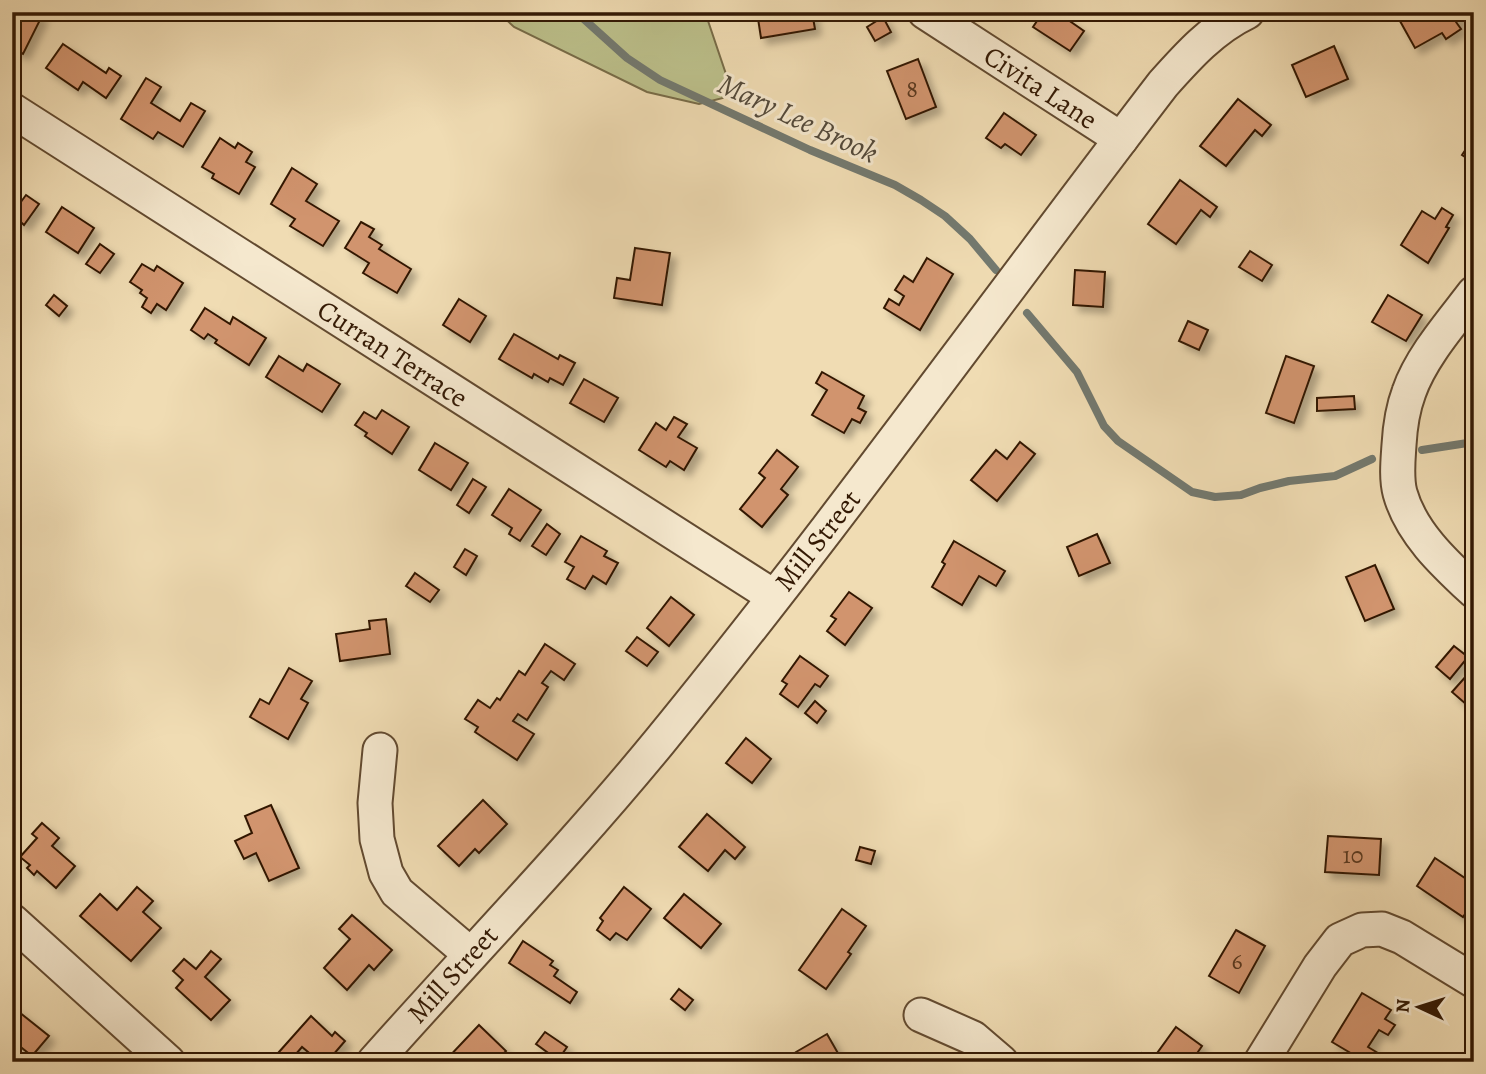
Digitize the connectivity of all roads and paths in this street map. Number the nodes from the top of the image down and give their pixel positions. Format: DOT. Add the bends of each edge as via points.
graph roads {
  1 [pos="925,12"];
  2 [pos="1247,12"];
  3 [pos="12,110"];
  4 [pos="1121,139"];
  5 [pos="1474,293"];
  6 [pos="1474,591"];
  7 [pos="773,596"];
  8 [pos="380,750"];
  9 [pos="12,921"];
  10 [pos="470,954"];
  11 [pos="1474,981"];
  12 [pos="921,1014"];
  13 [pos="167,1062"];
  14 [pos="374,1062"];
  15 [pos="1001,1062"];
  16 [pos="1261,1062"];
  1 -- 4 [label="street, Civita Lane"];
  2 -- 4 [label="street, Mill Street" via="1189,55"];
  3 -- 7 [label="street, Curran Terrace"];
  4 -- 7 [label="street, Mill Street"];
  5 -- 6 [label="street" via="1430,352 1409,391 1397,465 1400,493 1414,523 1440,559"];
  7 -- 10 [label="street, Mill Street" via="658,743"];
  8 -- 10 [label="street" via="375,803 377,839 386,873 397,892"];
  9 -- 13 [label="street"];
  10 -- 14 [label="street, Mill Street"];
  11 -- 16 [label="street" via="1402,936 1382,929 1362,930 1340,940"];
  12 -- 15 [label="street" via="973,1038"];
}
